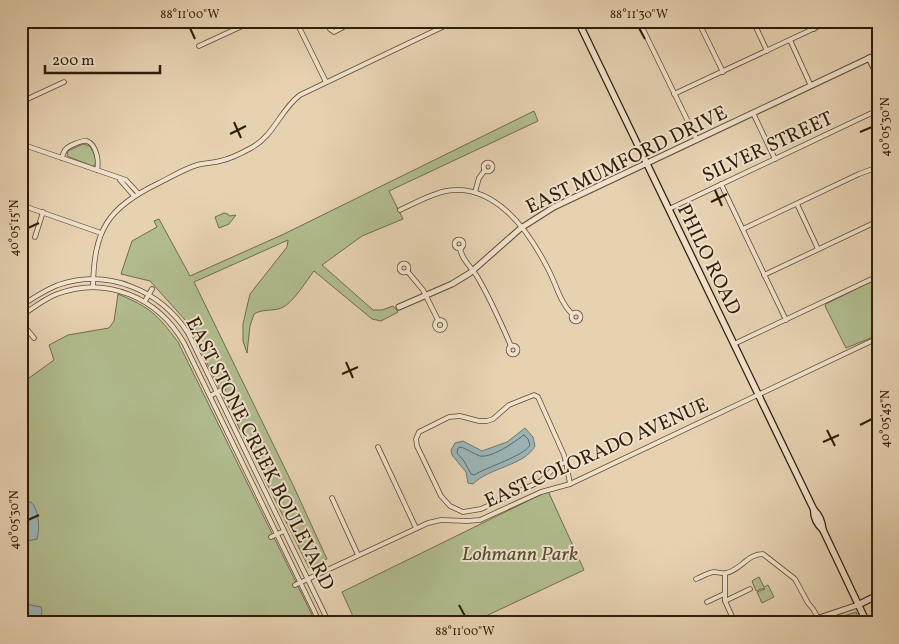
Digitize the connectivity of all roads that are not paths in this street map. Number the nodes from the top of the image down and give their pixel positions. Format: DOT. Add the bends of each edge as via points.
graph roads {
  1 [pos="252,21"];
  2 [pos="296,21"];
  3 [pos="347,21"];
  4 [pos="455,21"];
  5 [pos="578,21"];
  6 [pos="639,21"];
  7 [pos="698,21"];
  8 [pos="753,21"];
  9 [pos="810,21"];
  10 [pos="830,21"];
  11 [pos="328,22"];
  12 [pos="814,29"];
  13 [pos="790,40"];
  14 [pos="199,46"];
  15 [pos="767,51"];
  16 [pos="878,54"];
  17 [pos="870,58"];
  18 [pos="723,72"];
  19 [pos="878,76"];
  20 [pos="64,82"];
  21 [pos="326,82"];
  22 [pos="811,86"];
  23 [pos="674,94"];
  24 [pos="21,102"];
  25 [pos="878,110"];
  26 [pos="753,113"];
  27 [pos="697,140"];
  28 [pos="21,144"];
  29 [pos="62,158"];
  30 [pos="775,159"];
  31 [pos="646,164"];
  32 [pos="878,167"];
  33 [pos="97,170"];
  34 [pos="485,170"];
  35 [pos="721,184"];
  36 [pos="475,192"];
  37 [pos="136,194"];
  38 [pos="797,204"];
  39 [pos="21,205"];
  40 [pos="669,209"];
  41 [pos="400,210"];
  42 [pos="43,212"];
  43 [pos="878,221"];
  44 [pos="521,228"];
  45 [pos="743,230"];
  46 [pos="101,233"];
  47 [pos="35,237"];
  48 [pos="460,248"];
  49 [pos="818,249"];
  50 [pos="474,270"];
  51 [pos="408,272"];
  52 [pos="764,275"];
  53 [pos="878,276"];
  54 [pos="93,279"];
  55 [pos="93,287"];
  56 [pos="152,289"];
  57 [pos="149,294"];
  58 [pos="426,295"];
  59 [pos="145,301"];
  60 [pos="21,306"];
  61 [pos="399,307"];
  62 [pos="572,314"];
  63 [pos="21,316"];
  64 [pos="438,320"];
  65 [pos="786,320"];
  66 [pos="21,322"];
  67 [pos="34,338"];
  68 [pos="878,338"];
  69 [pos="734,344"];
  70 [pos="511,346"];
  71 [pos="223,389"];
  72 [pos="217,392"];
  73 [pos="758,395"];
  74 [pos="210,396"];
  75 [pos="378,446"];
  76 [pos="566,462"];
  77 [pos="570,484"];
  78 [pos="332,498"];
  79 [pos="416,528"];
  80 [pos="284,531"];
  81 [pos="277,534"];
  82 [pos="271,537"];
  83 [pos="358,555"];
  84 [pos="725,574"];
  85 [pos="308,579"];
  86 [pos="696,580"];
  87 [pos="300,582"];
  88 [pos="295,585"];
  89 [pos="750,589"];
  90 [pos="724,594"];
  91 [pos="878,595"];
  92 [pos="725,600"];
  93 [pos="707,602"];
  94 [pos="858,605"];
  95 [pos="818,618"];
  96 [pos="320,623"];
  97 [pos="329,623"];
  98 [pos="735,623"];
  99 [pos="804,623"];
  100 [pos="867,623"];
  1 -- 14 [label="street"];
  2 -- 21 [label="street"];
  3 -- 11 [label="street" via="346,26 334,32"];
  4 -- 21 [label="street"];
  5 -- 31 [label="main road, PHILO ROAD"];
  6 -- 23 [label="street"];
  7 -- 18 [label="street"];
  8 -- 15 [label="street"];
  9 -- 12 [label="street"];
  10 -- 12 [label="street"];
  12 -- 13 [label="street"];
  13 -- 15 [label="street"];
  13 -- 22 [label="street"];
  15 -- 18 [label="street"];
  16 -- 17 [label="street, EAST MUMFORD DRIVE"];
  17 -- 19 [label="street"];
  17 -- 22 [label="street, EAST MUMFORD DRIVE"];
  18 -- 23 [label="street"];
  20 -- 24 [label="street"];
  21 -- 37 [label="street" via="293,100 271,131 252,148 227,159 193,167"];
  22 -- 26 [label="street, EAST MUMFORD DRIVE"];
  23 -- 27 [label="street"];
  25 -- 30 [label="street, SILVER STREET"];
  26 -- 27 [label="street, EAST MUMFORD DRIVE"];
  26 -- 30 [label="street"];
  27 -- 31 [label="street, EAST MUMFORD DRIVE"];
  28 -- 29 [label="street"];
  29 -- 33 [label="street"];
  29 -- 33 [label="street" via="67,148 88,142 98,157"];
  30 -- 35 [label="street, SILVER STREET"];
  31 -- 40 [label="main road, PHILO ROAD"];
  31 -- 44 [label="street, EAST MUMFORD DRIVE" via="554,207"];
  32 -- 38 [label="street"];
  33 -- 37 [label="street" via="126,180"];
  34 -- 36 [label="street"];
  35 -- 40 [label="street, SILVER STREET"];
  35 -- 45 [label="street"];
  36 -- 41 [label="street" via="446,191"];
  36 -- 44 [label="street" via="495,201"];
  37 -- 46 [label="street" via="115,211"];
  38 -- 45 [label="street"];
  38 -- 49 [label="street"];
  39 -- 42 [label="street"];
  40 -- 69 [label="main road, PHILO ROAD"];
  42 -- 46 [label="street"];
  42 -- 47 [label="street"];
  43 -- 49 [label="street"];
  44 -- 50 [label="street, EAST MUMFORD DRIVE"];
  44 -- 62 [label="street" via="544,261 562,302"];
  45 -- 52 [label="street"];
  46 -- 54 [label="street" via="94,258"];
  48 -- 50 [label="street"];
  49 -- 52 [label="street"];
  50 -- 58 [label="street, EAST MUMFORD DRIVE"];
  50 -- 70 [label="street"];
  51 -- 58 [label="street"];
  52 -- 65 [label="street"];
  53 -- 65 [label="street"];
  54 -- 55 [label="street"];
  54 -- 57 [label="street, EAST STONE CREEK BOULEVARD" via="119,282"];
  54 -- 60 [label="street, EAST STONE CREEK BOULEVARD" via="59,285"];
  55 -- 59 [label="street, EAST STONE CREEK BOULEVARD" via="119,291"];
  55 -- 63 [label="street, EAST STONE CREEK BOULEVARD" via="56,295"];
  56 -- 57 [label="street"];
  57 -- 59 [label="street"];
  57 -- 72 [label="street, EAST STONE CREEK BOULEVARD" via="184,326"];
  58 -- 61 [label="street, EAST MUMFORD DRIVE"];
  58 -- 64 [label="street"];
  59 -- 74 [label="street, EAST STONE CREEK BOULEVARD" via="175,328"];
  65 -- 69 [label="street"];
  66 -- 67 [label="street"];
  68 -- 73 [label="street, EAST COLORADO AVENUE"];
  69 -- 73 [label="main road, PHILO ROAD"];
  71 -- 72 [label="street"];
  72 -- 74 [label="street"];
  72 -- 80 [label="street, EAST STONE CREEK BOULEVARD"];
  73 -- 77 [label="street, EAST COLORADO AVENUE"];
  73 -- 94 [label="main road, PHILO ROAD" via="818,513"];
  74 -- 81 [label="street, EAST STONE CREEK BOULEVARD"];
  75 -- 79 [label="street"];
  76 -- 76 [label="street" via="538,397 534,395 509,406 489,420 449,417 422,430 417,437 417,446 441,496 450,506 463,512 481,509 540,481 556,466"];
  76 -- 77 [label="street"];
  77 -- 79 [label="street, EAST COLORADO AVENUE" via="541,492 480,520 435,520"];
  78 -- 83 [label="street"];
  79 -- 83 [label="street, EAST COLORADO AVENUE"];
  80 -- 81 [label="street"];
  80 -- 85 [label="street, EAST STONE CREEK BOULEVARD"];
  81 -- 82 [label="street"];
  81 -- 87 [label="street, EAST STONE CREEK BOULEVARD"];
  83 -- 85 [label="street, EAST COLORADO AVENUE"];
  84 -- 86 [label="street" via="713,572"];
  84 -- 90 [label="street"];
  84 -- 95 [label="street" via="742,566 747,559 764,554 796,578"];
  85 -- 87 [label="street, EAST COLORADO AVENUE"];
  85 -- 97 [label="street, EAST STONE CREEK BOULEVARD"];
  87 -- 88 [label="street, EAST COLORADO AVENUE"];
  87 -- 96 [label="street, EAST STONE CREEK BOULEVARD"];
  89 -- 92 [label="street"];
  90 -- 92 [label="street"];
  90 -- 93 [label="street"];
  91 -- 94 [label="main road"];
  92 -- 98 [label="street"];
  94 -- 95 [label="street"];
  94 -- 100 [label="main road, PHILO ROAD"];
  95 -- 99 [label="street"];
}
